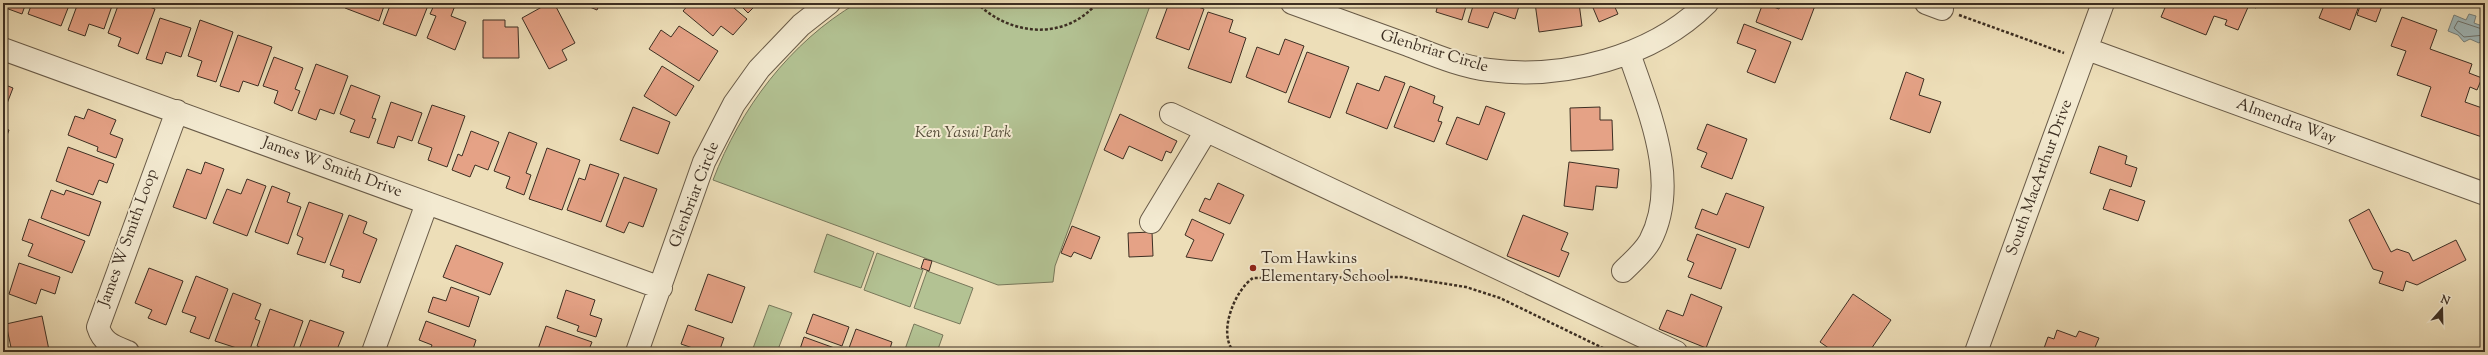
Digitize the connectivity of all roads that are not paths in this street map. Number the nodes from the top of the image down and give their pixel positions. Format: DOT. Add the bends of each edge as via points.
graph roads {
  1 [pos="829,3"];
  2 [pos="1292,3"];
  3 [pos="1707,3"];
  4 [pos="2103,3"];
  5 [pos="3,49"];
  6 [pos="1629,53"];
  7 [pos="2085,55"];
  8 [pos="177,111"];
  9 [pos="1171,114"];
  10 [pos="1206,131"];
  11 [pos="2485,194"];
  12 [pos="427,203"];
  13 [pos="1151,222"];
  14 [pos="1623,271"];
  15 [pos="661,288"];
  16 [pos="128,352"];
  17 [pos="373,352"];
  18 [pos="637,352"];
  19 [pos="1676,352"];
  20 [pos="1976,352"];
  1 -- 15 [label="street, Glenbriar Circle" via="801,25 759,69 734,104 704,162"];
  2 -- 6 [label="street, Glenbriar Circle" via="1443,58 1488,70 1533,73 1578,69"];
  3 -- 6 [label="street, Glenbriar Circle" via="1699,12 1657,39"];
  4 -- 7 [label="street, South MacArthur Drive"];
  5 -- 8 [label="street, James W Smith Drive"];
  6 -- 14 [label="street" via="1657,136 1662,183 1661,211 1650,242"];
  7 -- 11 [label="street, Almendra Way"];
  7 -- 20 [label="street, South MacArthur Drive"];
  8 -- 12 [label="street, James W Smith Drive"];
  8 -- 16 [label="street, James W Smith Loop" via="98,327 101,338"];
  9 -- 10 [label="street"];
  10 -- 13 [label="street"];
  10 -- 19 [label="street"];
  12 -- 15 [label="street, James W Smith Drive"];
  12 -- 17 [label="street"];
  15 -- 18 [label="street, Glenbriar Circle"];
}
